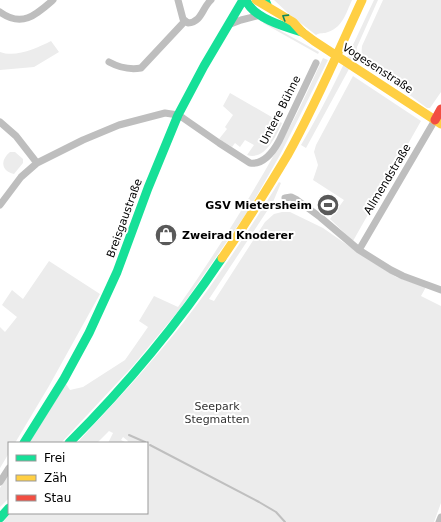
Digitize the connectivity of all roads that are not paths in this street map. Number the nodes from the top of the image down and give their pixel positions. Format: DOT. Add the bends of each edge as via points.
graph roads {
  1 [pos="53,0"];
  2 [pos="178,0"];
  3 [pos="211,0"];
  4 [pos="245,0"];
  5 [pos="256,0"];
  6 [pos="361,0"];
  7 [pos="366,0"];
  8 [pos="266,3"];
  9 [pos="0,12"];
  10 [pos="358,12"];
  11 [pos="261,15"];
  12 [pos="185,21"];
  13 [pos="228,25"];
  14 [pos="302,32"];
  15 [pos="109,62"];
  16 [pos="316,63"];
  17 [pos="441,109"];
  18 [pos="178,115"];
  19 [pos="0,122"];
  20 [pos="438,122"];
  21 [pos="37,163"];
  22 [pos="285,198"];
  23 [pos="0,204"];
  24 [pos="359,250"];
  25 [pos="441,290"];
  26 [pos="25,442"];
  27 [pos="71,442"];
  28 [pos="8,470"];
  29 [pos="0,482"];
  30 [pos="8,509"];
  31 [pos="441,517"];
  32 [pos="0,518"];
  33 [pos="439,522"];
  1 -- 9 [label="street" via="28,19 16,19"];
  2 -- 12 [label="street"];
  3 -- 12 [label="street" via="198,19 188,23"];
  4 -- 11 [label="street, Vogesenstraße" via="250,9"];
  4 -- 13 [label="street, Breisgaustraße"];
  5 -- 8 [label="street, Vogesenstraße"];
  6 -- 10 [label="street"];
  7 -- 10 [label="street"];
  14 -- 8 [label="street, Vogesenstraße, one-way" via="293,22"];
  10 -- 27 [label="street" via="287,155 242,230 158,346"];
  11 -- 13 [label="street"];
  11 -- 14 [label="street, Vogesenstraße" via="289,29"];
  12 -- 15 [label="street" via="141,68 119,68"];
  13 -- 18 [label="street, Breisgaustraße"];
  14 -- 20 [label="street, Vogesenstraße"];
  16 -- 18 [label="street, Untere Bühne" via="274,150 256,164 250,163"];
  17 -- 20 [label="street"];
  18 -- 21 [label="street" via="165,113 119,125"];
  18 -- 26 [label="street, Breisgaustraße" via="117,272 89,333"];
  19 -- 21 [label="street" via="16,136"];
  20 -- 24 [label="street, Allmendstraße"];
  21 -- 23 [label="street" via="21,177"];
  22 -- 24 [label="street" via="297,200"];
  24 -- 25 [label="street" via="403,276"];
  28 -- 29 [label="street"];
  30 -- 32 [label="street"];
  31 -- 33 [label="street"];
}
